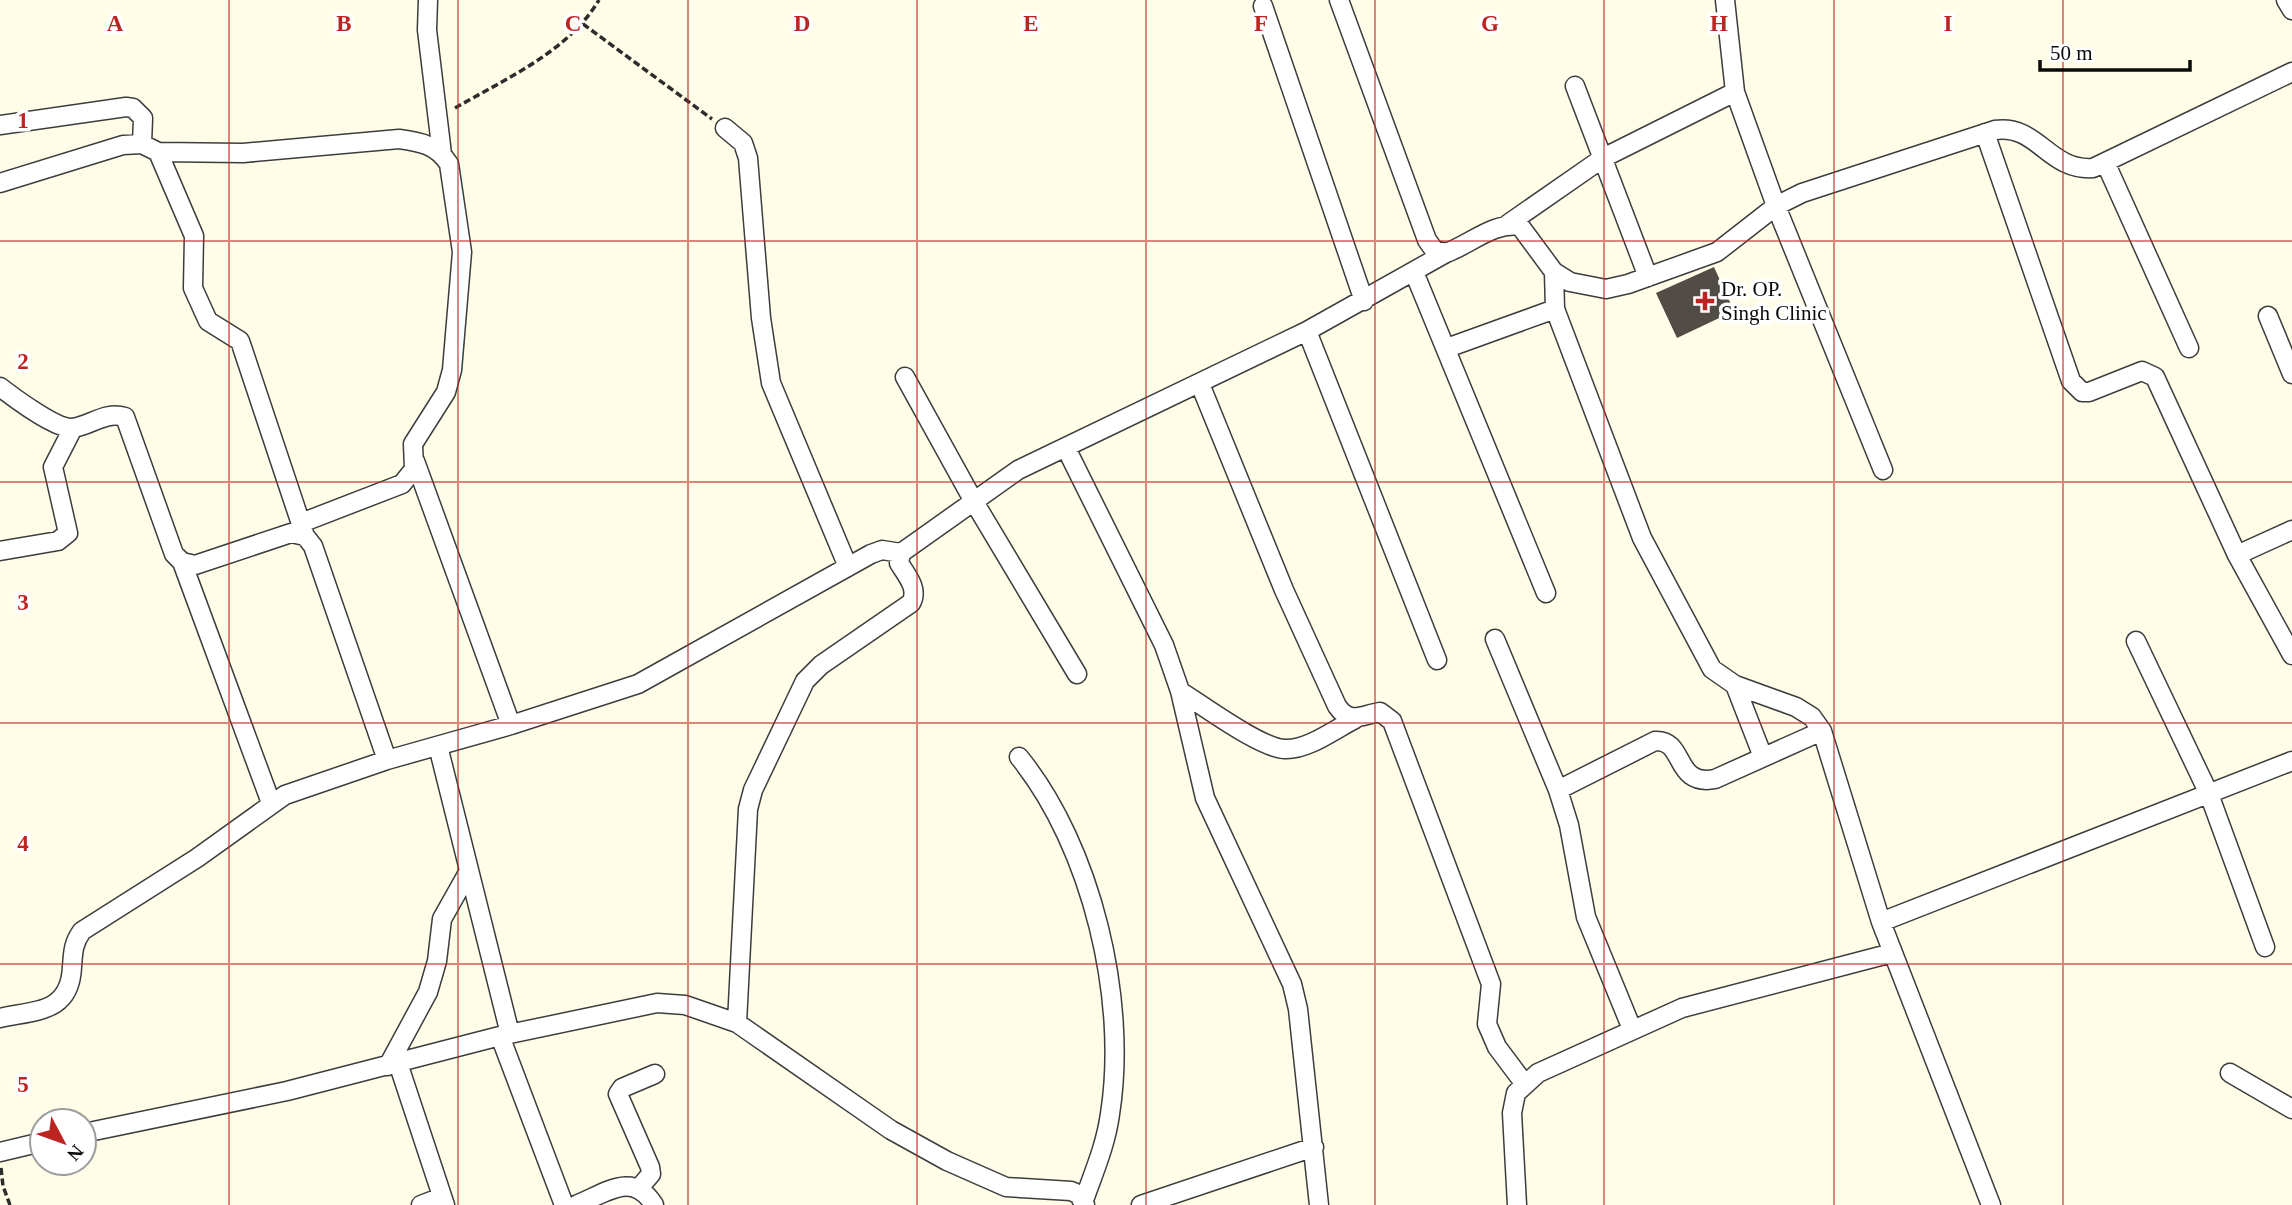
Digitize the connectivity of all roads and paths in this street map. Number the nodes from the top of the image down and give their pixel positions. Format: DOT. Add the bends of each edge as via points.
graph roads {
  1 [pos="428,0"];
  2 [pos="600,0"];
  3 [pos="1339,0"];
  4 [pos="1725,0"];
  5 [pos="2286,0"];
  6 [pos="1263,6"];
  7 [pos="2292,10"];
  8 [pos="583,24"];
  9 [pos="2292,72"];
  10 [pos="1575,86"];
  11 [pos="1735,92"];
  12 [pos="438,118"];
  13 [pos="0,125"];
  14 [pos="724,128"];
  15 [pos="1985,133"];
  16 [pos="150,148"];
  17 [pos="442,154"];
  18 [pos="1603,158"];
  19 [pos="2106,164"];
  20 [pos="0,183"];
  21 [pos="1776,206"];
  22 [pos="1508,224"];
  23 [pos="1446,253"];
  24 [pos="1413,272"];
  25 [pos="1554,272"];
  26 [pos="1648,277"];
  27 [pos="1364,301"];
  28 [pos="1555,309"];
  29 [pos="2268,316"];
  30 [pos="1307,331"];
  31 [pos="1447,348"];
  32 [pos="2189,348"];
  33 [pos="2292,374"];
  34 [pos="905,377"];
  35 [pos="1199,384"];
  36 [pos="0,387"];
  37 [pos="73,428"];
  38 [pos="1066,448"];
  39 [pos="415,461"];
  40 [pos="1883,470"];
  41 [pos="973,500"];
  42 [pos="303,529"];
  43 [pos="2292,530"];
  44 [pos="0,551"];
  45 [pos="901,552"];
  46 [pos="2237,555"];
  47 [pos="182,562"];
  48 [pos="848,567"];
  49 [pos="1546,593"];
  50 [pos="1494,639"];
  51 [pos="2136,641"];
  52 [pos="2292,655"];
  53 [pos="1437,660"];
  54 [pos="1077,674"];
  55 [pos="1735,685"];
  56 [pos="1180,691"];
  57 [pos="1355,719"];
  58 [pos="511,725"];
  59 [pos="1822,731"];
  60 [pos="438,746"];
  61 [pos="1019,757"];
  62 [pos="1763,757"];
  63 [pos="387,760"];
  64 [pos="2292,761"];
  65 [pos="1558,790"];
  66 [pos="2209,794"];
  67 [pos="271,803"];
  68 [pos="469,871"];
  69 [pos="1881,922"];
  70 [pos="2264,947"];
  71 [pos="1892,953"];
  72 [pos="0,1018"];
  73 [pos="737,1023"];
  74 [pos="1632,1029"];
  75 [pos="505,1035"];
  76 [pos="393,1065"];
  77 [pos="655,1073"];
  78 [pos="2231,1073"];
  79 [pos="1524,1083"];
  80 [pos="2292,1109"];
  81 [pos="98,1130"];
  82 [pos="28,1145"];
  83 [pos="1314,1147"];
  84 [pos="0,1152"];
  85 [pos="640,1187"];
  86 [pos="444,1201"];
  87 [pos="1084,1203"];
  88 [pos="10,1205"];
  89 [pos="421,1205"];
  90 [pos="564,1205"];
  91 [pos="576,1205"];
  92 [pos="654,1205"];
  93 [pos="1141,1205"];
  94 [pos="1319,1205"];
  95 [pos="1517,1205"];
  96 [pos="1991,1205"];
  1 -- 12 [label="street" via="426,30"];
  2 -- 8 [label="path"];
  3 -- 23 [label="street" via="1427,240 1434,250"];
  4 -- 11 [label="street"];
  5 -- 7 [label="street"];
  6 -- 27 [label="street"];
  8 -- 12 [label="path" via="540,58"];
  8 -- 14 [label="path"];
  9 -- 19 [label="street"];
  10 -- 18 [label="street"];
  11 -- 18 [label="street"];
  11 -- 21 [label="street"];
  12 -- 17 [label="street"];
  13 -- 16 [label="street" via="133,108 143,118"];
  14 -- 48 [label="street" via="743,143 748,158 771,383"];
  15 -- 19 [label="street" via="2010,128 2023,133 2063,164 2078,169"];
  15 -- 21 [label="street" via="1802,192"];
  15 -- 46 [label="street" via="2071,381 2081,392 2089,392 2142,371 2155,377"];
  16 -- 17 [label="street" via="243,153 400,139 425,144"];
  16 -- 20 [label="street" via="123,145"];
  16 -- 42 [label="street" via="194,236 194,288 208,321 240,341"];
  17 -- 39 [label="street" via="452,175 462,244 457,318 450,383 413,444"];
  18 -- 22 [label="street"];
  18 -- 26 [label="street"];
  19 -- 32 [label="street"];
  21 -- 26 [label="street" via="1717,252"];
  21 -- 40 [label="street"];
  22 -- 23 [label="street"];
  22 -- 25 [label="street" via="1520,226 1529,235"];
  23 -- 24 [label="street"];
  24 -- 27 [label="street"];
  24 -- 31 [label="street"];
  25 -- 26 [label="street" via="1570,282 1606,289"];
  25 -- 28 [label="street"];
  27 -- 30 [label="street"];
  28 -- 31 [label="street"];
  28 -- 55 [label="street" via="1642,538 1712,669"];
  29 -- 33 [label="street"];
  30 -- 35 [label="street"];
  30 -- 53 [label="street"];
  31 -- 49 [label="street"];
  34 -- 41 [label="street"];
  35 -- 38 [label="street"];
  35 -- 57 [label="street" via="1332,694 1342,712"];
  36 -- 37 [label="street" via="54,423"];
  37 -- 44 [label="street" via="53,467 68,533 58,541"];
  37 -- 47 [label="street" via="110,414 125,416 174,554"];
  38 -- 41 [label="street" via="1018,470"];
  38 -- 56 [label="street" via="1164,645"];
  39 -- 42 [label="street" via="409,477 395,489"];
  39 -- 58 [label="street"];
  41 -- 45 [label="street"];
  41 -- 54 [label="street"];
  42 -- 47 [label="street" via="195,565"];
  42 -- 63 [label="street" via="313,546"];
  43 -- 46 [label="street"];
  45 -- 48 [label="street" via="882,550"];
  45 -- 73 [label="street" via="900,563 914,587 911,603 805,681 753,790 748,809"];
  46 -- 52 [label="street"];
  47 -- 67 [label="street"];
  48 -- 58 [label="street" via="657,675"];
  50 -- 65 [label="street"];
  51 -- 66 [label="street"];
  55 -- 59 [label="street" via="1796,707 1812,717"];
  55 -- 62 [label="street"];
  56 -- 57 [label="street" via="1262,742 1284,750 1300,747"];
  56 -- 83 [label="street" via="1205,798 1292,984"];
  57 -- 79 [label="street" via="1380,712 1392,721 1491,984 1487,1024"];
  58 -- 60 [label="street"];
  59 -- 62 [label="street"];
  59 -- 69 [label="street"];
  60 -- 63 [label="street"];
  60 -- 68 [label="street"];
  61 -- 87 [label="street" via="1058,814 1108,955 1112,1094 1104,1142"];
  62 -- 65 [label="street" via="1704,781 1686,772 1671,745 1655,741"];
  63 -- 67 [label="street"];
  64 -- 66 [label="street"];
  65 -- 74 [label="street" via="1586,917"];
  66 -- 69 [label="street"];
  66 -- 70 [label="street"];
  67 -- 72 [label="street" via="197,859 82,931 73,948 67,995 60,1002"];
  68 -- 75 [label="street"];
  68 -- 76 [label="street" via="444,912 428,992"];
  69 -- 71 [label="street"];
  71 -- 74 [label="street" via="1704,1001"];
  71 -- 96 [label="street"];
  73 -- 75 [label="street" via="685,1005 657,1003"];
  73 -- 87 [label="street" via="935,1156 1006,1187 1071,1191"];
  74 -- 79 [label="street"];
  75 -- 76 [label="street"];
  75 -- 90 [label="street"];
  76 -- 81 [label="street"];
  76 -- 86 [label="street"];
  77 -- 85 [label="street" via="618,1094 650,1167 651,1174"];
  78 -- 80 [label="street"];
  79 -- 95 [label="street" via="1516,1093 1512,1113"];
  82 -- 84 [label="street"];
  83 -- 93 [label="street"];
  83 -- 94 [label="street"];
  84 -- 88 [label="path"];
  85 -- 91 [label="street" via="618,1188"];
  85 -- 92 [label="street"];
  86 -- 89 [label="street"];
}
